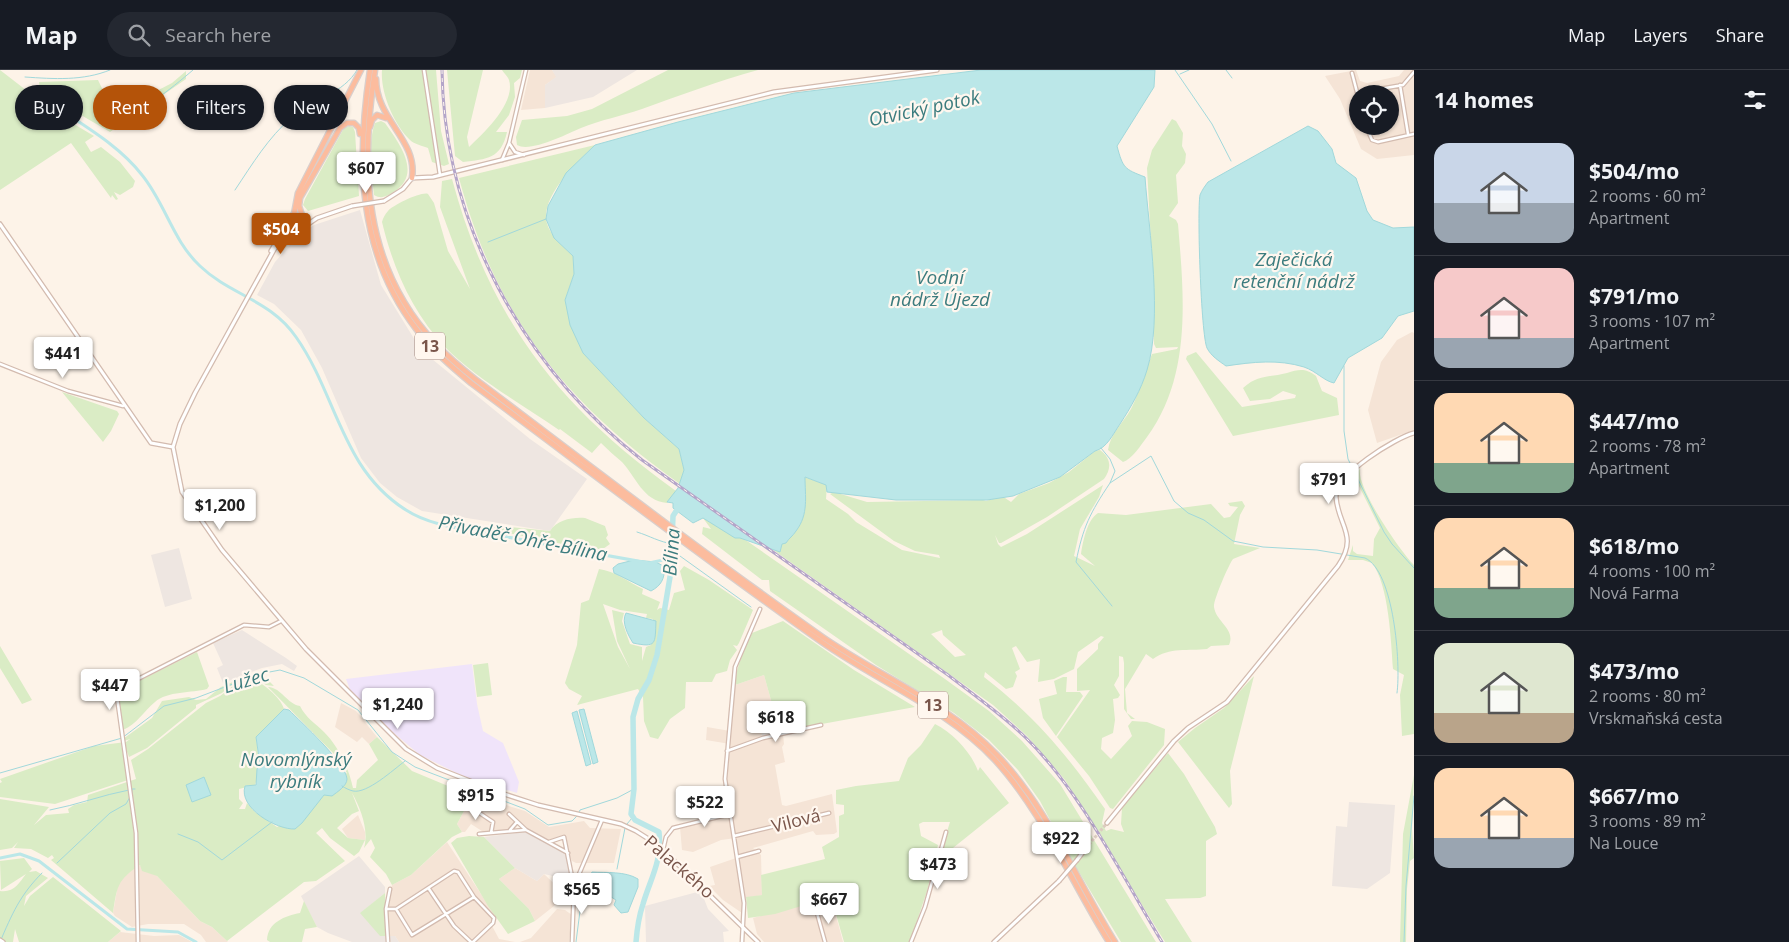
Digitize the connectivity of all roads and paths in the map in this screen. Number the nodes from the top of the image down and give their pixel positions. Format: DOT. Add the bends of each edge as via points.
graph roads {
  1 [pos="360,70"];
  2 [pos="370,70"];
  3 [pos="375,70"];
  4 [pos="424,70"];
  5 [pos="526,70"];
  6 [pos="937,70"];
  7 [pos="1414,72"];
  8 [pos="1352,73"];
  9 [pos="1355,85"];
  10 [pos="1400,85"];
  11 [pos="388,119"];
  12 [pos="1408,134"];
  13 [pos="1414,134"];
  14 [pos="1369,135"];
  15 [pos="509,143"];
  16 [pos="364,151"];
  17 [pos="525,155"];
  18 [pos="501,160"];
  19 [pos="440,175"];
  20 [pos="412,178"];
  21 [pos="294,214"];
  22 [pos="303,216"];
  23 [pos="317,218"];
  24 [pos="289,220"];
  25 [pos="0,224"];
  26 [pos="305,225"];
  27 [pos="292,228"];
  28 [pos="262,272"];
  29 [pos="0,364"];
  30 [pos="123,406"];
  31 [pos="1414,433"];
  32 [pos="173,447"];
  33 [pos="760,609"];
  34 [pos="281,621"];
  35 [pos="821,725"];
  36 [pos="727,750"];
  37 [pos="469,806"];
  38 [pos="829,813"];
  39 [pos="509,814"];
  40 [pos="730,814"];
  41 [pos="602,820"];
  42 [pos="517,822"];
  43 [pos="1107,823"];
  44 [pos="526,830"];
  45 [pos="509,831"];
  46 [pos="946,832"];
  47 [pos="479,834"];
  48 [pos="491,834"];
  49 [pos="734,836"];
  50 [pos="549,842"];
  51 [pos="1086,848"];
  52 [pos="663,850"];
  53 [pos="759,851"];
  54 [pos="568,853"];
  55 [pos="737,857"];
  56 [pos="574,887"];
  57 [pos="390,889"];
  58 [pos="429,889"];
  59 [pos="474,897"];
  60 [pos="386,909"];
  61 [pos="396,910"];
  62 [pos="816,913"];
  63 [pos="446,914"];
  64 [pos="745,927"];
  65 [pos="388,941"];
  66 [pos="138,942"];
  67 [pos="472,942"];
  68 [pos="572,942"];
  69 [pos="742,942"];
  70 [pos="758,942"];
  71 [pos="825,942"];
  72 [pos="911,942"];
  73 [pos="994,942"];
  74 [pos="1109,942"];
  75 [pos="1115,942"];
  1 -- 21 [label="highway" via="298,193"];
  2 -- 16 [label="highway, 13"];
  3 -- 11 [label="highway" via="377,94"];
  3 -- 16 [label="highway, 13"];
  4 -- 19 [label="street"];
  5 -- 15 [label="street"];
  6 -- 17 [label="street" via="774,92"];
  7 -- 10 [label="street"];
  8 -- 9 [label="street"];
  10 -- 12 [label="street"];
  11 -- 16 [label="highway" via="377,115 372,120"];
  11 -- 20 [label="highway" via="411,156"];
  12 -- 13 [label="street"];
  12 -- 14 [label="street" via="1374,141"];
  15 -- 17 [label="street" via="514,152"];
  15 -- 18 [label="street"];
  16 -- 22 [label="highway" via="359,128 354,123 343,125 300,198"];
  16 -- 74 [label="highway, 13" via="365,209 375,250 390,289 418,331 443,358 471,383 841,656 945,719 993,758 1037,816"];
  16 -- 75 [label="highway, 13" via="370,210 380,249 395,287 422,328 446,354 474,379 825,638 948,714 985,743 1007,766 1041,813"];
  17 -- 18 [label="street"];
  18 -- 19 [label="street"];
  19 -- 20 [label="street"];
  20 -- 23 [label="street, bridge" via="403,189 384,200 352,206"];
  21 -- 22 [label="street"];
  21 -- 24 [label="street"];
  22 -- 23 [label="street"];
  22 -- 26 [label="street"];
  23 -- 26 [label="street"];
  24 -- 27 [label="street"];
  24 -- 28 [label="street"];
  25 -- 30 [label="street"];
  26 -- 27 [label="street" via="299,230"];
  27 -- 28 [label="street" via="282,238"];
  28 -- 32 [label="street" via="185,412"];
  29 -- 30 [label="street" via="61,388"];
  30 -- 32 [label="street" via="151,443"];
  31 -- 43 [label="street" via="1388,443 1338,487 1336,496 1347,533 1345,554 1227,702 1174,741"];
  32 -- 34 [label="street, Palackého" via="182,492 222,550"];
  33 -- 36 [label="street" via="734,667"];
  34 -- 41 [label="street, Palackého" via="406,749 437,768 498,792"];
  34 -- 66 [label="street" via="269,626 244,625 140,678 115,683 136,833"];
  35 -- 36 [label="street"];
  36 -- 40 [label="street" via="725,780"];
  37 -- 48 [label="street" via="494,822"];
  38 -- 49 [label="street, Vilová"];
  39 -- 42 [label="street"];
  40 -- 49 [label="street"];
  40 -- 52 [label="street" via="673,828 666,837"];
  41 -- 52 [label="street, Palackého" via="626,827"];
  41 -- 56 [label="street"];
  42 -- 44 [label="street"];
  42 -- 45 [label="street"];
  44 -- 45 [label="street"];
  44 -- 50 [label="street"];
  45 -- 48 [label="street"];
  46 -- 72 [label="street"];
  47 -- 48 [label="street"];
  49 -- 55 [label="street"];
  50 -- 54 [label="street"];
  50 -- 54 [label="street" via="564,837"];
  51 -- 73 [label="street, bridge" via="1059,881"];
  52 -- 64 [label="street, Palackého"];
  53 -- 55 [label="street"];
  54 -- 56 [label="street"];
  55 -- 64 [label="street"];
  56 -- 68 [label="street"];
  57 -- 60 [label="street"];
  58 -- 59 [label="street" via="456,871"];
  58 -- 61 [label="street"];
  58 -- 63 [label="street"];
  59 -- 63 [label="street"];
  59 -- 67 [label="street" via="494,918 493,923"];
  60 -- 61 [label="street"];
  60 -- 65 [label="street"];
  61 -- 63 [label="street" via="412,935"];
  62 -- 71 [label="street"];
  63 -- 67 [label="street"];
  64 -- 69 [label="street"];
  64 -- 70 [label="street, Palackého"];
}
